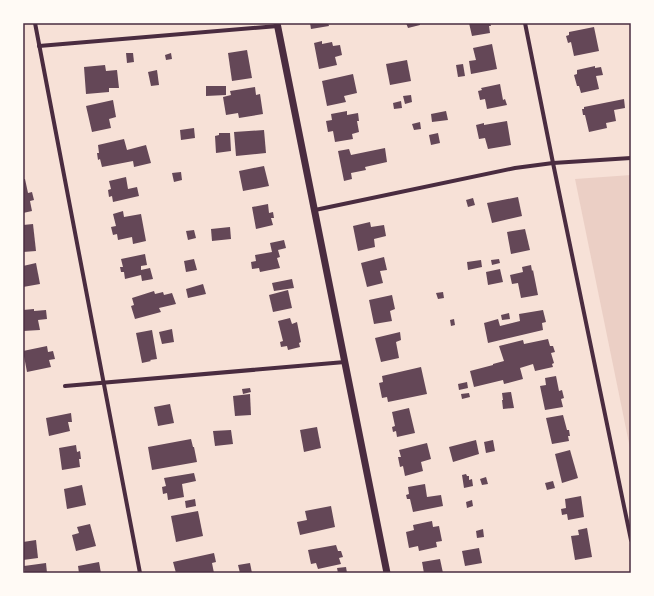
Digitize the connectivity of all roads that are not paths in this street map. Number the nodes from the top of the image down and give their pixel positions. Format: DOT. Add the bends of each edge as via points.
graph roads {
  1 [pos="34,23"];
  2 [pos="525,23"];
  3 [pos="278,25"];
  4 [pos="39,46"];
  5 [pos="631,158"];
  6 [pos="553,163"];
  7 [pos="315,210"];
  8 [pos="345,362"];
  9 [pos="103,383"];
  10 [pos="65,386"];
  11 [pos="631,540"];
  12 [pos="140,573"];
  13 [pos="387,573"];
  1 -- 4 [label="street"];
  2 -- 6 [label="street"];
  3 -- 4 [label="street"];
  3 -- 7 [label="street"];
  4 -- 9 [label="street"];
  5 -- 6 [label="street"];
  6 -- 7 [label="street" via="515,168"];
  6 -- 11 [label="street"];
  7 -- 8 [label="street"];
  8 -- 9 [label="street"];
  8 -- 13 [label="street"];
  9 -- 10 [label="street"];
  9 -- 12 [label="street"];
}
